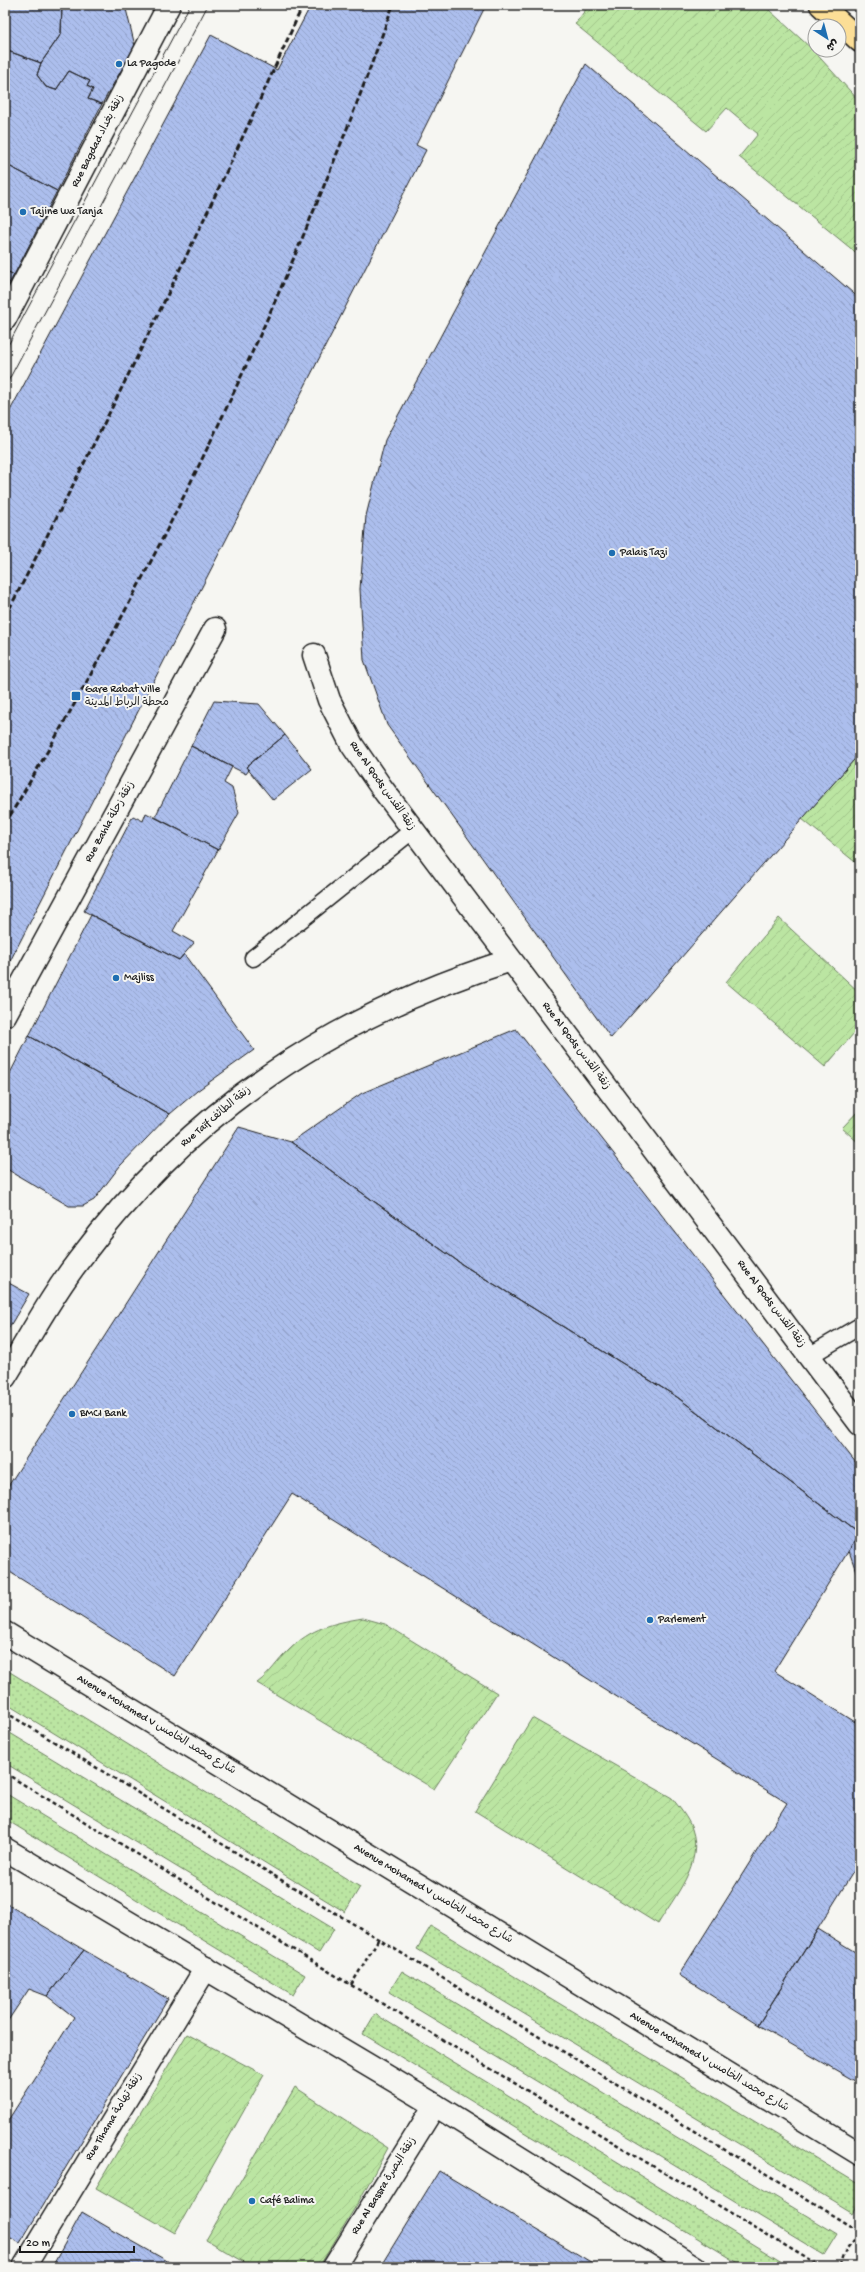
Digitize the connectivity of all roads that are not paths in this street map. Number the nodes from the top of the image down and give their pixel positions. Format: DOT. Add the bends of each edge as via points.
graph roads {
  1 [pos="169,5"];
  2 [pos="822,5"];
  3 [pos="860,41"];
  4 [pos="5,320"];
  5 [pos="215,629"];
  6 [pos="314,655"];
  7 [pos="413,830"];
  8 [pos="253,958"];
  9 [pos="511,960"];
  10 [pos="5,1015"];
  11 [pos="860,1326"];
  12 [pos="810,1356"];
  13 [pos="5,1377"];
  14 [pos="858,1418"];
  15 [pos="5,1633"];
  16 [pos="5,1849"];
  17 [pos="206,1968"];
  18 [pos="435,2105"];
  19 [pos="860,2154"];
  20 [pos="24,2267"];
  21 [pos="334,2267"];
  22 [pos="695,2267"];
  1 -- 4 [label="street, Rue Bagdad زنقة بغداد"];
  2 -- 3 [label="main road"];
  5 -- 10 [label="street, Rue Zahla زنقة زحلة"];
  6 -- 7 [label="street, Rue Al Qods زنقة القدس" via="330,700 352,745"];
  7 -- 8 [label="lane"];
  7 -- 9 [label="street, Rue Al Qods زنقة القدس"];
  9 -- 12 [label="street, Rue Al Qods زنقة القدس"];
  9 -- 13 [label="street, Rue Taïf زنقة الطائف" via="460,976 361,1019 289,1062 226,1106 147,1178 112,1218 48,1305"];
  11 -- 12 [label="lane"];
  12 -- 14 [label="street, Rue Al Qods زنقة القدس"];
  15 -- 19 [label="street, Avenue Mohamed V شارع محمد الخامس"];
  16 -- 17 [label="street"];
  17 -- 18 [label="street"];
  17 -- 20 [label="street, Rue Tihama زنقة تهامة"];
  18 -- 21 [label="street, Rue Al Bassra زنقة البصرة"];
  18 -- 22 [label="street"];
}
